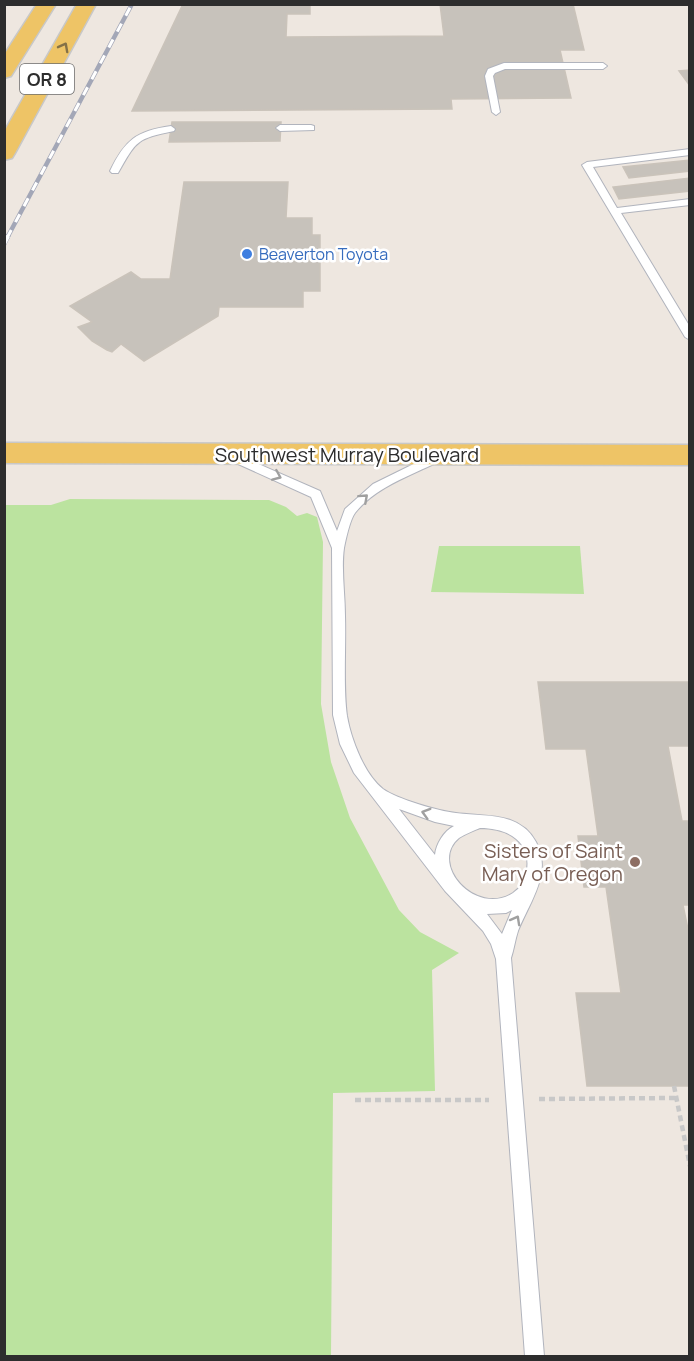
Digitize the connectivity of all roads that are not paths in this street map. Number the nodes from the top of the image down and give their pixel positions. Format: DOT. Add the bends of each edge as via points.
graph roads {
  1 [pos="47,4"];
  2 [pos="87,4"];
  3 [pos="603,66"];
  4 [pos="4,72"];
  5 [pos="496,112"];
  6 [pos="280,128"];
  7 [pos="311,128"];
  8 [pos="171,129"];
  9 [pos="690,152"];
  10 [pos="4,153"];
  11 [pos="115,171"];
  12 [pos="690,202"];
  13 [pos="615,212"];
  14 [pos="684,317"];
  15 [pos="690,337"];
  16 [pos="4,453"];
  17 [pos="223,453"];
  18 [pos="444,454"];
  19 [pos="690,455"];
  20 [pos="338,548"];
  21 [pos="378,793"];
  22 [pos="478,821"];
  23 [pos="533,882"];
  24 [pos="450,886"];
  25 [pos="504,959"];
  26 [pos="535,1356"];
  1 -- 4 [label="main road, OR 8"];
  10 -- 2 [label="main road, OR 8, one-way"];
  3 -- 5 [label="lane" via="495,68 489,76"];
  6 -- 7 [label="lane"];
  8 -- 11 [label="lane" via="149,132 133,140"];
  9 -- 13 [label="lane" via="587,165"];
  12 -- 13 [label="lane"];
  13 -- 14 [label="lane"];
  14 -- 15 [label="lane"];
  16 -- 17 [label="main road, Southwest Murray Boulevard"];
  17 -- 18 [label="main road, Southwest Murray Boulevard"];
  17 -- 20 [label="lane, one-way" via="316,494"];
  18 -- 19 [label="main road, Southwest Murray Boulevard"];
  20 -- 18 [label="lane, one-way" via="349,512 368,494"];
  20 -- 21 [label="lane" via="340,715 347,744 359,769"];
  22 -- 21 [label="lane, one-way" via="453,821 412,809"];
  21 -- 24 [label="lane"];
  22 -- 23 [label="lane" via="511,826 524,837 533,851"];
  22 -- 24 [label="lane" via="463,825 444,845 442,866"];
  23 -- 24 [label="lane" via="522,897 505,905 484,906 465,900"];
  25 -- 23 [label="lane, one-way" via="510,932"];
  24 -- 25 [label="lane" via="488,926"];
  25 -- 26 [label="lane"];
}
